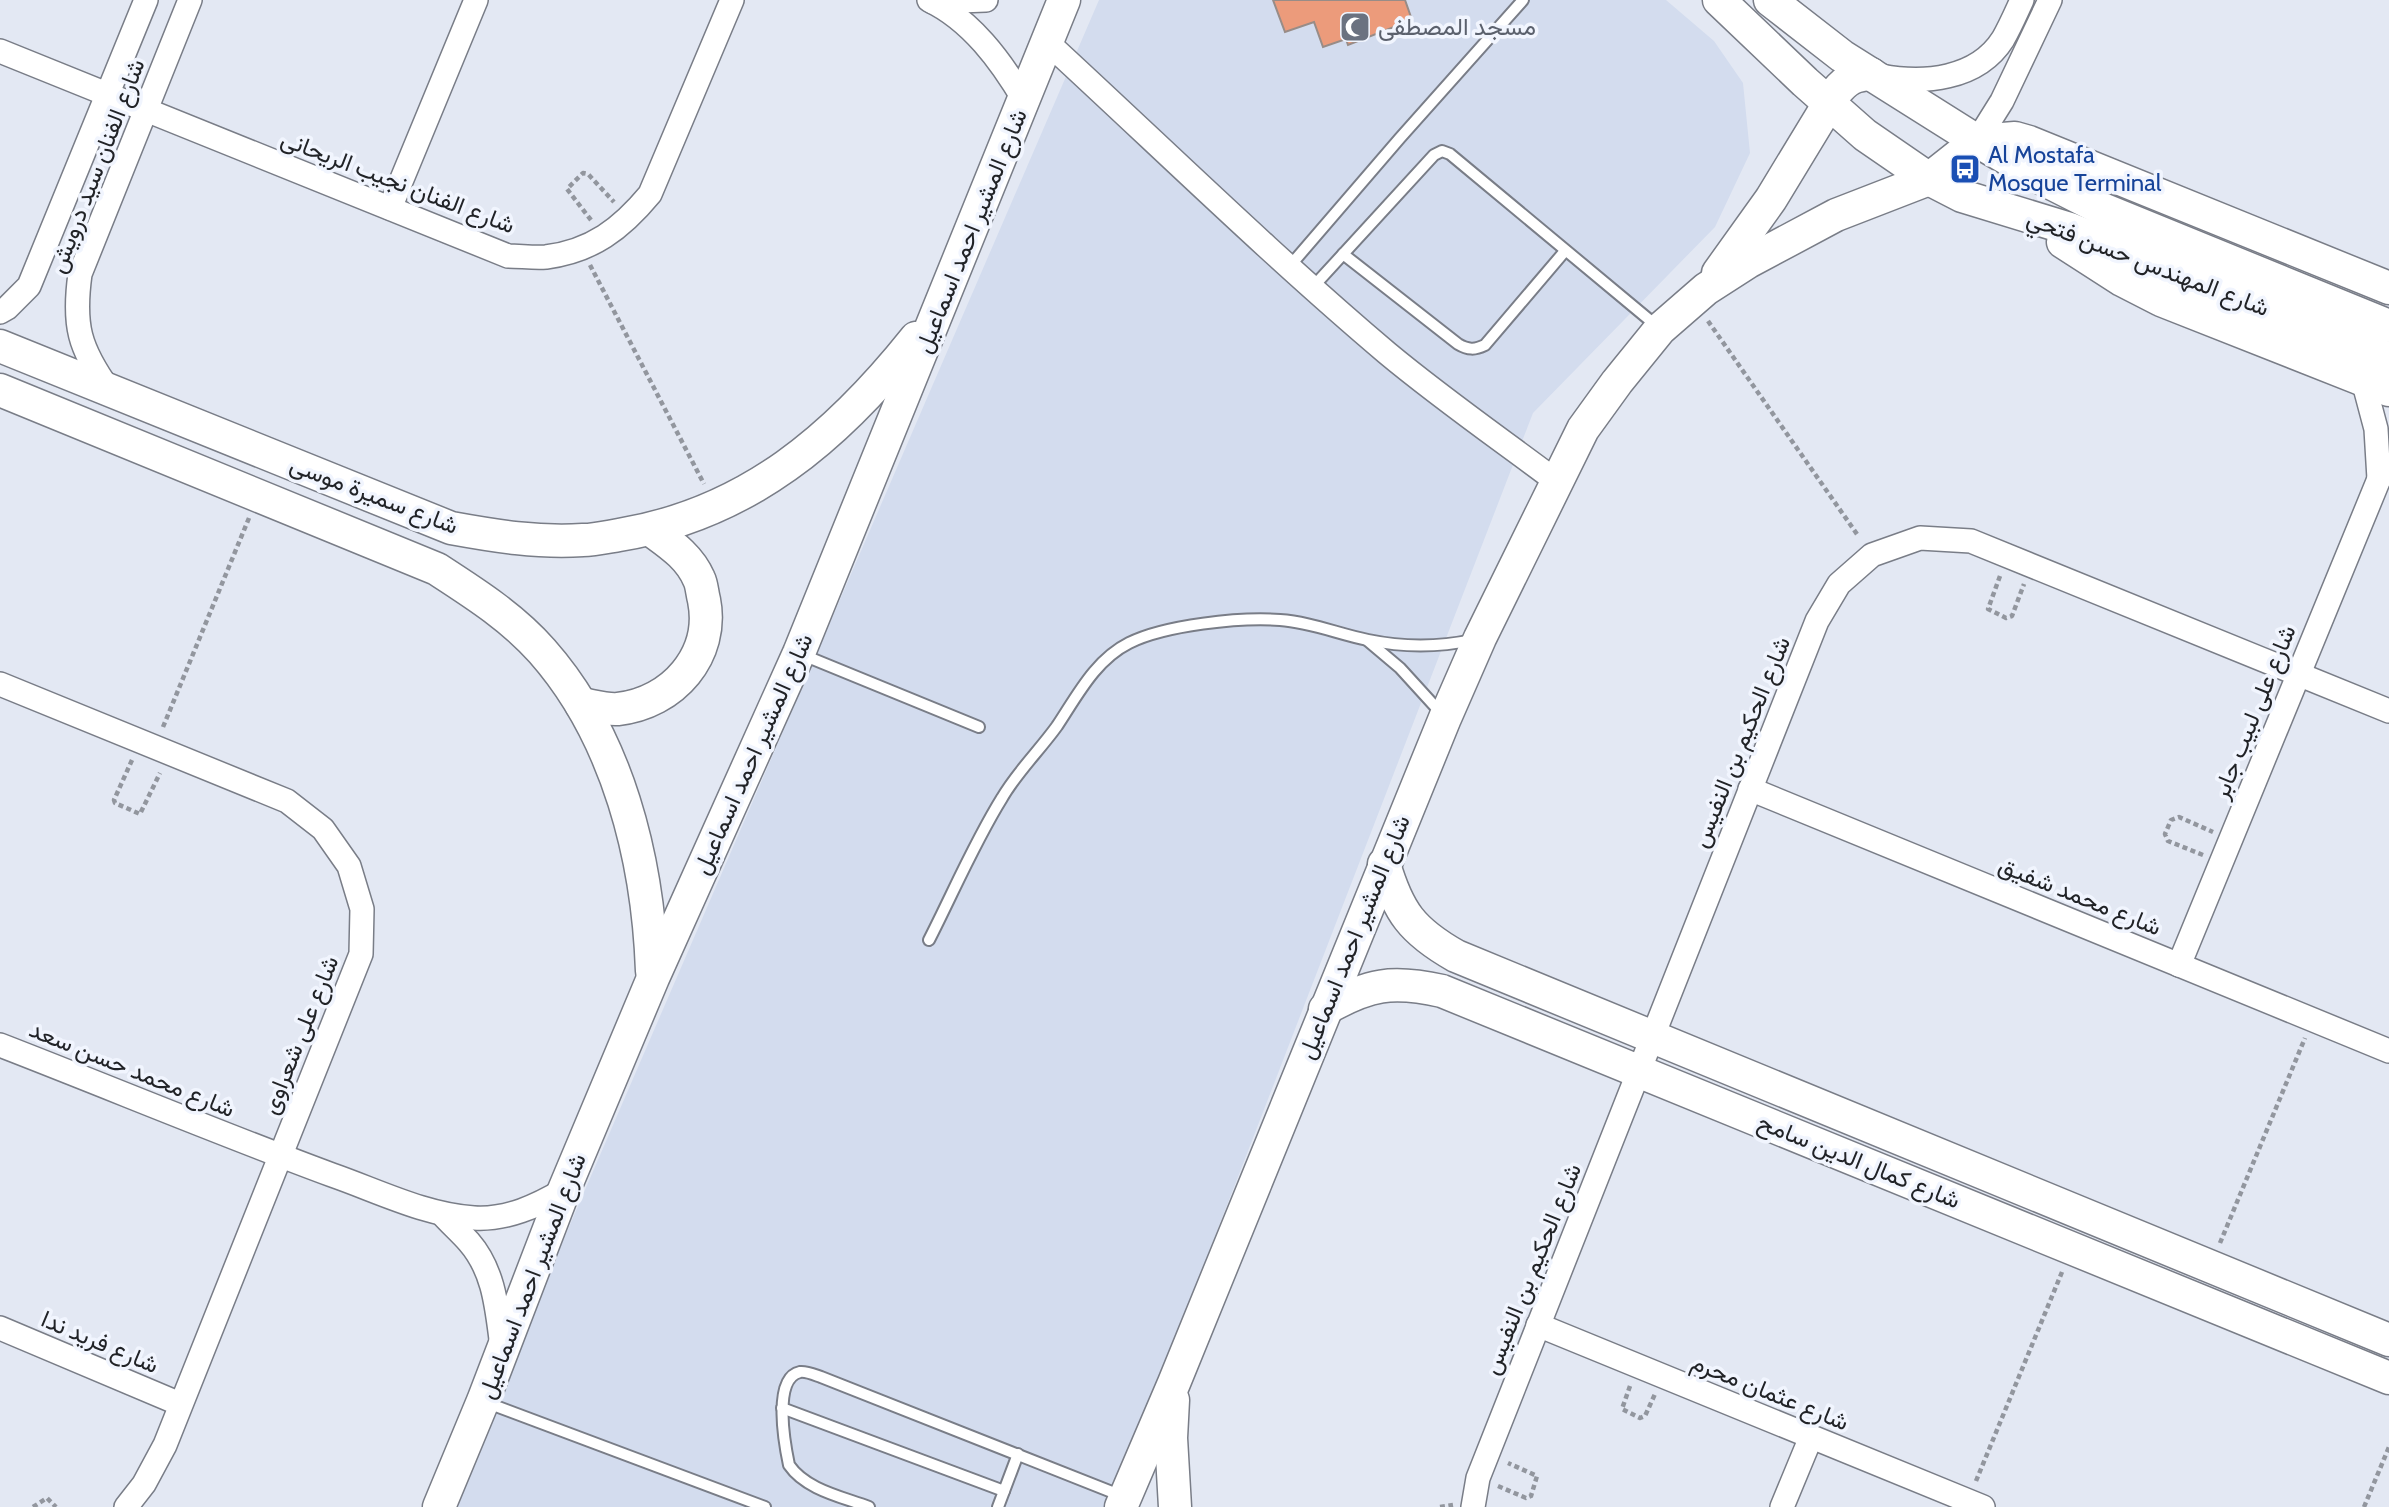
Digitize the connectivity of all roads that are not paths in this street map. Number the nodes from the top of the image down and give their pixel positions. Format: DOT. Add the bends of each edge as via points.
graph roads {
  1 [pos="146,0"];
  2 [pos="190,0"];
  3 [pos="475,0"];
  4 [pos="732,0"];
  5 [pos="986,0"];
  6 [pos="1064,0"];
  7 [pos="1523,0"];
  8 [pos="1719,0"];
  9 [pos="2022,0"];
  10 [pos="2050,0"];
  11 [pos="931,1"];
  12 [pos="1782,9"];
  13 [pos="1764,41"];
  14 [pos="1047,42"];
  15 [pos="0,51"];
  16 [pos="1871,74"];
  17 [pos="108,94"];
  18 [pos="1024,100"];
  19 [pos="1830,104"];
  20 [pos="146,110"];
  21 [pos="1977,141"];
  22 [pos="2039,177"];
  23 [pos="1929,179"];
  24 [pos="390,208"];
  25 [pos="2014,211"];
  26 [pos="1564,251"];
  27 [pos="1343,254"];
  28 [pos="1289,267"];
  29 [pos="1312,288"];
  30 [pos="2389,288"];
  31 [pos="1700,295"];
  32 [pos="939,310"];
  33 [pos="0,312"];
  34 [pos="2389,326"];
  35 [pos="1660,329"];
  36 [pos="0,346"];
  37 [pos="2389,359"];
  38 [pos="2376,385"];
  39 [pos="0,390"];
  40 [pos="109,390"];
  41 [pos="2384,473"];
  42 [pos="1556,481"];
  43 [pos="651,530"];
  44 [pos="1480,638"];
  45 [pos="1365,639"];
  46 [pos="799,653"];
  47 [pos="2298,674"];
  48 [pos="0,684"];
  49 [pos="581,704"];
  50 [pos="2389,711"];
  51 [pos="1445,718"];
  52 [pos="979,727"];
  53 [pos="1750,789"];
  54 [pos="1384,863"];
  55 [pos="929,940"];
  56 [pos="2179,965"];
  57 [pos="653,978"];
  58 [pos="1325,1009"];
  59 [pos="1652,1037"];
  60 [pos="0,1045"];
  61 [pos="2389,1051"];
  62 [pos="1639,1072"];
  63 [pos="280,1155"];
  64 [pos="564,1190"];
  65 [pos="442,1214"];
  66 [pos="1538,1325"];
  67 [pos="0,1328"];
  68 [pos="2389,1340"];
  69 [pos="503,1350"];
  70 [pos="2389,1378"];
  71 [pos="1174,1382"];
  72 [pos="483,1401"];
  73 [pos="180,1404"];
  74 [pos="782,1408"];
  75 [pos="1811,1437"];
  76 [pos="1018,1454"];
  77 [pos="1004,1491"];
  78 [pos="1123,1502"];
  79 [pos="1975,1504"];
  80 [pos="126,1507"];
  81 [pos="439,1507"];
  82 [pos="765,1507"];
  83 [pos="869,1507"];
  84 [pos="998,1507"];
  85 [pos="1175,1507"];
  86 [pos="1473,1507"];
  87 [pos="1782,1507"];
  1 -- 17 [label="street, شارع الفنان سيد درويش"];
  2 -- 20 [label="street, شارع الفنان سيد درويش"];
  3 -- 24 [label="street"];
  4 -- 24 [label="street, شارع الفنان نجيب الريحانى" via="650,194 606,237 582,249 545,257 508,256"];
  5 -- 11 [label="street"];
  6 -- 14 [label="street, شارع المشير احمد اسماعيل"];
  7 -- 28 [label="lane"];
  8 -- 13 [label="street, شارع المهندس حسن فتحي"];
  9 -- 16 [label="street" via="2002,41 1958,73 1922,81"];
  10 -- 21 [label="street" via="2002,101"];
  11 -- 18 [label="street" via="987,44"];
  12 -- 13 [label="street" via="1786,36"];
  12 -- 16 [label="street, شارع المهندس حسن فتحي"];
  13 -- 19 [label="street, شارع المهندس حسن فتحي"];
  14 -- 18 [label="street, شارع المشير احمد اسماعيل"];
  14 -- 28 [label="street"];
  15 -- 17 [label="street, شارع الفنان نجيب الريحانى"];
  16 -- 19 [label="street" via="1844,82"];
  16 -- 21 [label="street, شارع المهندس حسن فتحي"];
  17 -- 20 [label="street, شارع الفنان نجيب الريحانى"];
  17 -- 33 [label="street, شارع الفنان سيد درويش" via="29,286"];
  18 -- 32 [label="street, شارع المشير احمد اسماعيل"];
  19 -- 23 [label="street, شارع المهندس حسن فتحي"];
  19 -- 31 [label="street" via="1771,199"];
  20 -- 24 [label="street, شارع الفنان نجيب الريحانى"];
  20 -- 40 [label="street, شارع الفنان سيد درويش" via="80,274 76,304 83,345"];
  21 -- 22 [label="street, شارع المهندس حسن فتحي"];
  21 -- 23 [label="street"];
  21 -- 30 [label="street" via="2015,138 2029,142"];
  22 -- 25 [label="street" via="2024,172 2012,177 2005,188 2006,201"];
  22 -- 34 [label="street, شارع المهندس حسن فتحي" via="2100,208"];
  23 -- 25 [label="street, شارع المهندس حسن فتحي" via="1962,196"];
  23 -- 31 [label="street" via="1836,215 1748,262"];
  25 -- 37 [label="street, شارع المهندس حسن فتحي" via="2070,229"];
  25 -- 38 [label="street" via="2138,289"];
  26 -- 27 [label="lane" via="1485,345 1476,349 1458,344"];
  26 -- 27 [label="lane" via="1442,151"];
  26 -- 35 [label="lane"];
  27 -- 29 [label="lane"];
  28 -- 29 [label="street"];
  29 -- 42 [label="street" via="1390,355"];
  31 -- 35 [label="street, شارع المشير احمد اسماعيل"];
  32 -- 43 [label="street, شارع سميرة موسى" via="882,381 830,432 776,475 716,508"];
  32 -- 46 [label="street, شارع المشير احمد اسماعيل"];
  35 -- 42 [label="street, شارع المشير احمد اسماعيل" via="1583,429"];
  36 -- 40 [label="street, شارع سميرة موسى"];
  38 -- 41 [label="street, شارع على لبيب جابر" via="2376,429"];
  39 -- 49 [label="street, شارع سميرة موسى" via="437,569 493,606 541,650"];
  40 -- 43 [label="street, شارع سميرة موسى" via="451,528 517,540 584,540"];
  41 -- 47 [label="street, شارع على لبيب جابر"];
  42 -- 44 [label="street, شارع المشير احمد اسماعيل"];
  43 -- 49 [label="street" via="680,550 700,580 707,615 700,650 681,680 652,701 617,709"];
  44 -- 45 [label="lane" via="1423,645"];
  44 -- 51 [label="street, شارع المشير احمد اسماعيل"];
  45 -- 51 [label="lane" via="1416,683"];
  45 -- 55 [label="lane" via="1324,626 1237,619 1171,630 1129,643 1086,681 1003,796"];
  46 -- 52 [label="lane"];
  46 -- 57 [label="street, شارع المشير احمد اسماعيل"];
  47 -- 50 [label="street, شارع الحكيم بن النفيس"];
  47 -- 53 [label="street, شارع الحكيم بن النفيس" via="1971,541 1920,538 1872,555 1839,584 1817,621"];
  47 -- 56 [label="street, شارع على لبيب جابر"];
  48 -- 63 [label="street, شارع على شعراوى" via="287,801 323,829 349,866 362,909 361,954"];
  49 -- 57 [label="street, شارع سميرة موسى" via="615,775 638,852 651,931"];
  51 -- 54 [label="street, شارع المشير احمد اسماعيل"];
  53 -- 56 [label="street, شارع محمد شفيق"];
  53 -- 59 [label="street, شارع الحكيم بن النفيس"];
  54 -- 58 [label="street, شارع المشير احمد اسماعيل"];
  54 -- 59 [label="street, شارع كمال الدين سامح" via="1392,893 1408,919 1430,941 1456,957"];
  56 -- 61 [label="street, شارع محمد شفيق"];
  57 -- 64 [label="street, شارع المشير احمد اسماعيل"];
  58 -- 62 [label="street, شارع كمال الدين سامح" via="1352,994 1381,986 1412,985 1442,991"];
  58 -- 71 [label="street, شارع المشير احمد اسماعيل"];
  59 -- 62 [label="street, شارع الحكيم بن النفيس"];
  59 -- 68 [label="street, شارع كمال الدين سامح"];
  60 -- 63 [label="street, شارع محمد حسن سعد"];
  62 -- 66 [label="street, شارع الحكيم بن النفيس"];
  62 -- 70 [label="street, شارع كمال الدين سامح"];
  63 -- 65 [label="street, شارع محمد حسن سعد"];
  63 -- 73 [label="street, شارع على شعراوى"];
  64 -- 65 [label="street, شارع محمد حسن سعد" via="508,1215 477,1219"];
  64 -- 69 [label="street, شارع المشير احمد اسماعيل"];
  65 -- 69 [label="street, شارع محمد حسن سعد" via="471,1244 486,1270 495,1294"];
  66 -- 75 [label="street, شارع عثمان محرم"];
  66 -- 86 [label="street, شارع الحكيم بن النفيس" via="1478,1478"];
  67 -- 73 [label="street, شارع فريد ندا"];
  69 -- 72 [label="street, شارع المشير احمد اسماعيل"];
  71 -- 78 [label="street, شارع المشير احمد اسماعيل"];
  71 -- 85 [label="street"];
  72 -- 81 [label="street, شارع المشير احمد اسماعيل"];
  72 -- 82 [label="lane"];
  73 -- 80 [label="street, شارع على شعراوى" via="144,1484"];
  74 -- 76 [label="lane" via="786,1384 801,1372"];
  74 -- 77 [label="lane"];
  74 -- 83 [label="lane" via="786,1454 794,1473 807,1483"];
  75 -- 79 [label="street, شارع عثمان محرم"];
  75 -- 87 [label="street"];
  76 -- 77 [label="lane"];
  76 -- 78 [label="lane"];
  77 -- 84 [label="lane"];
}
